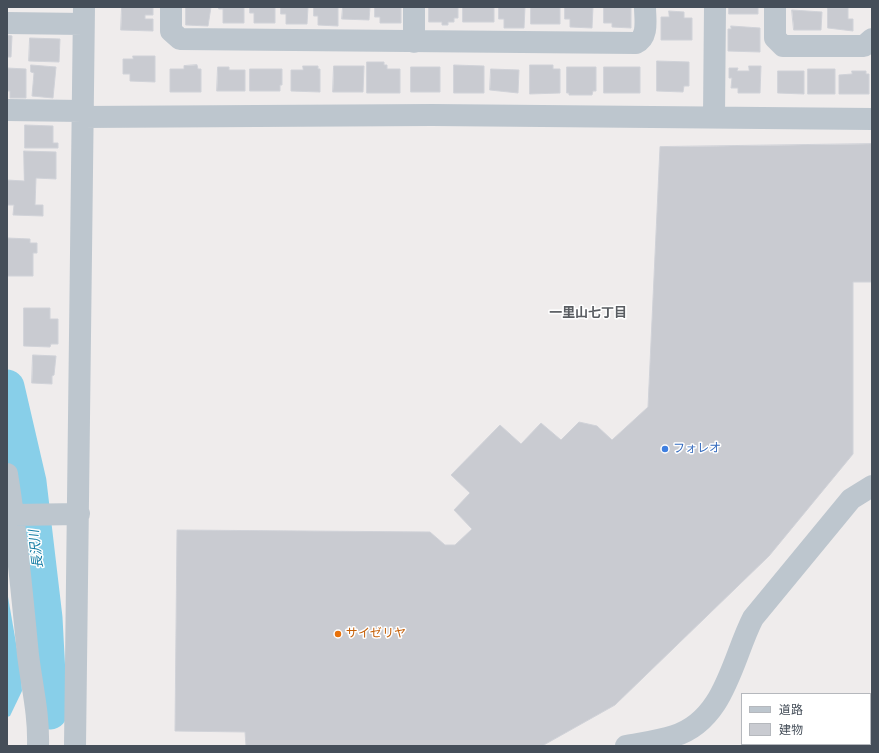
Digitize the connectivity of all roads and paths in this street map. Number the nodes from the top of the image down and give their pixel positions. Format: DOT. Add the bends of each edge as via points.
graph roads {
  1 [pos="171,7"];
  2 [pos="414,7"];
  3 [pos="645,7"];
  4 [pos="715,7"];
  5 [pos="775,7"];
  6 [pos="83,16"];
  7 [pos="7,23"];
  8 [pos="872,39"];
  9 [pos="414,42"];
  10 [pos="7,110"];
  11 [pos="82,114"];
  12 [pos="714,116"];
  13 [pos="872,119"];
  14 [pos="7,474"];
  15 [pos="872,486"];
  16 [pos="78,514"];
  17 [pos="14,515"];
  18 [pos="38,746"];
  19 [pos="75,746"];
  20 [pos="626,746"];
  1 -- 9 [label="street" via="171,31 180,39"];
  2 -- 9 [label="street"];
  3 -- 9 [label="street" via="645,35 636,43"];
  4 -- 12 [label="street"];
  5 -- 8 [label="street" via="775,38 783,46 864,46"];
  6 -- 7 [label="street"];
  6 -- 11 [label="street"];
  10 -- 11 [label="street"];
  11 -- 12 [label="street"];
  11 -- 16 [label="street"];
  12 -- 13 [label="street"];
  14 -- 17 [label="street"];
  15 -- 20 [label="street" via="851,499 753,618 724,690 709,712 698,723 675,736"];
  16 -- 17 [label="street"];
  16 -- 19 [label="street"];
  17 -- 18 [label="street" via="28,658 39,721"];
}
